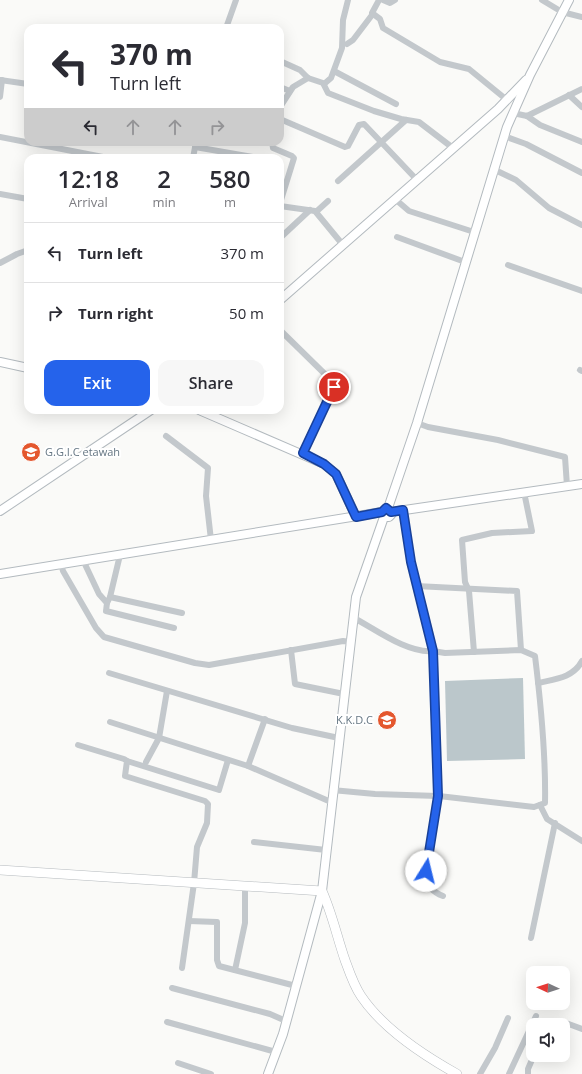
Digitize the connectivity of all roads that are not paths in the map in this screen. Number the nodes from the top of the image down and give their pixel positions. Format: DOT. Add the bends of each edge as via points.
graph roads {
  1 [pos="236,0"];
  2 [pos="348,0"];
  3 [pos="379,0"];
  4 [pos="383,0"];
  5 [pos="395,0"];
  6 [pos="542,0"];
  7 [pos="568,0"];
  8 [pos="562,12"];
  9 [pos="372,15"];
  10 [pos="582,17"];
  11 [pos="227,24"];
  12 [pos="347,44"];
  13 [pos="284,63"];
  14 [pos="334,71"];
  15 [pos="530,75"];
  16 [pos="308,78"];
  17 [pos="1,80"];
  18 [pos="24,83"];
  19 [pos="325,86"];
  20 [pos="284,89"];
  21 [pos="582,89"];
  22 [pos="290,92"];
  23 [pos="569,95"];
  24 [pos="0,97"];
  25 [pos="507,100"];
  26 [pos="284,101"];
  27 [pos="396,104"];
  28 [pos="582,107"];
  29 [pos="513,113"];
  30 [pos="527,116"];
  31 [pos="406,120"];
  32 [pos="284,122"];
  33 [pos="504,136"];
  34 [pos="0,137"];
  35 [pos="24,142"];
  36 [pos="381,142"];
  37 [pos="582,142"];
  38 [pos="43,146"];
  39 [pos="201,146"];
  40 [pos="273,146"];
  41 [pos="453,148"];
  42 [pos="82,154"];
  43 [pos="240,154"];
  44 [pos="493,169"];
  45 [pos="582,173"];
  46 [pos="338,180"];
  47 [pos="417,180"];
  48 [pos="284,190"];
  49 [pos="0,194"];
  50 [pos="24,198"];
  51 [pos="395,199"];
  52 [pos="328,201"];
  53 [pos="284,207"];
  54 [pos="312,211"];
  55 [pos="582,225"];
  56 [pos="474,232"];
  57 [pos="284,235"];
  58 [pos="397,237"];
  59 [pos="343,245"];
  60 [pos="24,251"];
  61 [pos="465,262"];
  62 [pos="0,263"];
  63 [pos="508,265"];
  64 [pos="582,290"];
  65 [pos="284,297"];
  66 [pos="284,334"];
  67 [pos="2,364"];
  68 [pos="24,367"];
  69 [pos="144,414"];
  70 [pos="209,414"];
  71 [pos="417,422"];
  72 [pos="166,436"];
  73 [pos="303,453"];
  74 [pos="582,484"];
  75 [pos="567,486"];
  76 [pos="524,492"];
  77 [pos="403,510"];
  78 [pos="0,511"];
  79 [pos="387,512"];
  80 [pos="356,517"];
  81 [pos="212,540"];
  82 [pos="120,555"];
  83 [pos="83,560"];
  84 [pos="61,564"];
  85 [pos="0,574"];
  86 [pos="416,586"];
  87 [pos="468,589"];
  88 [pos="110,597"];
  89 [pos="107,603"];
  90 [pos="182,612"];
  91 [pos="354,618"];
  92 [pos="174,628"];
  93 [pos="351,642"];
  94 [pos="291,650"];
  95 [pos="521,650"];
  96 [pos="433,651"];
  97 [pos="474,652"];
  98 [pos="582,661"];
  99 [pos="109,673"];
  100 [pos="538,683"];
  101 [pos="167,691"];
  102 [pos="344,694"];
  103 [pos="265,720"];
  104 [pos="110,722"];
  105 [pos="159,738"];
  106 [pos="339,738"];
  107 [pos="78,745"];
  108 [pos="228,760"];
  109 [pos="127,761"];
  110 [pos="146,762"];
  111 [pos="248,766"];
  112 [pos="332,790"];
  113 [pos="438,796"];
  114 [pos="331,802"];
  115 [pos="540,804"];
  116 [pos="555,823"];
  117 [pos="582,841"];
  118 [pos="254,842"];
  119 [pos="326,850"];
  120 [pos="0,870"];
  121 [pos="194,883"];
  122 [pos="245,886"];
  123 [pos="322,891"];
  124 [pos="442,896"];
  125 [pos="189,921"];
  126 [pos="531,938"];
  127 [pos="182,968"];
  128 [pos="235,970"];
  129 [pos="296,986"];
  130 [pos="172,988"];
  131 [pos="536,1016"];
  132 [pos="508,1018"];
  133 [pos="286,1021"];
  134 [pos="167,1022"];
  135 [pos="570,1024"];
  136 [pos="582,1029"];
  137 [pos="276,1052"];
  138 [pos="531,1062"];
  139 [pos="178,1063"];
  140 [pos="211,1074"];
  141 [pos="268,1074"];
  142 [pos="457,1074"];
  143 [pos="480,1074"];
  144 [pos="509,1074"];
  145 [pos="528,1074"];
  1 -- 11 [label="street"];
  2 -- 14 [label="street" via="343,20 343,43"];
  3 -- 9 [label="street"];
  4 -- 5 [label="street" via="390,3"];
  6 -- 8 [label="street"];
  7 -- 8 [label="street"];
  8 -- 10 [label="street"];
  8 -- 15 [label="street"];
  9 -- 12 [label="street"];
  9 -- 25 [label="street" via="380,19 383,28 445,64 469,69"];
  13 -- 16 [label="street" via="300,70"];
  14 -- 19 [label="street"];
  14 -- 27 [label="street"];
  15 -- 25 [label="street"];
  15 -- 29 [label="street"];
  16 -- 19 [label="street"];
  16 -- 22 [label="street" via="295,85"];
  17 -- 18 [label="street"];
  17 -- 24 [label="street"];
  19 -- 31 [label="street" via="328,93"];
  20 -- 22 [label="street"];
  21 -- 23 [label="street"];
  22 -- 26 [label="street"];
  23 -- 28 [label="street"];
  23 -- 30 [label="street"];
  25 -- 41 [label="street"];
  29 -- 30 [label="street"];
  29 -- 33 [label="street"];
  30 -- 37 [label="street" via="540,126"];
  31 -- 36 [label="street"];
  31 -- 41 [label="street" via="419,122"];
  32 -- 36 [label="street" via="345,147 359,126 364,124"];
  33 -- 44 [label="street"];
  33 -- 45 [label="street" via="526,144"];
  34 -- 35 [label="street"];
  36 -- 46 [label="street"];
  36 -- 47 [label="street"];
  38 -- 42 [label="street"];
  39 -- 43 [label="street"];
  40 -- 48 [label="street" via="294,158"];
  41 -- 47 [label="street"];
  44 -- 55 [label="street" via="516,180 549,208"];
  44 -- 56 [label="street"];
  47 -- 51 [label="street"];
  49 -- 50 [label="street"];
  51 -- 56 [label="street" via="409,210"];
  51 -- 59 [label="street"];
  52 -- 54 [label="street" via="317,211"];
  53 -- 54 [label="street"];
  54 -- 57 [label="street"];
  54 -- 59 [label="street"];
  56 -- 61 [label="street"];
  58 -- 61 [label="street"];
  59 -- 65 [label="street"];
  60 -- 62 [label="street"];
  61 -- 71 [label="street"];
  63 -- 64 [label="street"];
  66 -- 73 [label="street" via="332,381 334,387"];
  67 -- 68 [label="street"];
  69 -- 78 [label="street"];
  70 -- 73 [label="street"];
  71 -- 75 [label="street" via="428,427 565,456"];
  71 -- 79 [label="street"];
  72 -- 81 [label="street" via="208,468 206,496"];
  73 -- 80 [label="street" via="336,474"];
  74 -- 75 [label="street"];
  75 -- 76 [label="street"];
  76 -- 77 [label="street"];
  76 -- 87 [label="street" via="532,531 492,534 462,540 465,582"];
  77 -- 79 [label="street"];
  77 -- 86 [label="street"];
  79 -- 80 [label="street"];
  79 -- 91 [label="street" via="356,597"];
  80 -- 81 [label="street"];
  81 -- 82 [label="street"];
  82 -- 83 [label="street"];
  82 -- 88 [label="street"];
  83 -- 84 [label="street"];
  83 -- 89 [label="street" via="90,578"];
  84 -- 85 [label="street"];
  84 -- 94 [label="street" via="96,628 104,637 112,640 209,665"];
  86 -- 87 [label="street"];
  86 -- 96 [label="street"];
  87 -- 95 [label="street" via="517,590"];
  87 -- 97 [label="street"];
  88 -- 89 [label="street"];
  88 -- 90 [label="street"];
  89 -- 92 [label="street" via="106,612"];
  91 -- 93 [label="street"];
  91 -- 96 [label="street" via="414,649"];
  93 -- 94 [label="street"];
  93 -- 102 [label="street"];
  94 -- 102 [label="street" via="295,684"];
  95 -- 97 [label="street"];
  95 -- 100 [label="street" via="535,656"];
  96 -- 97 [label="street"];
  96 -- 113 [label="street"];
  98 -- 100 [label="street" via="577,670 570,675"];
  99 -- 101 [label="street"];
  100 -- 115 [label="street" via="546,774 545,803"];
  101 -- 103 [label="street"];
  101 -- 105 [label="street"];
  102 -- 106 [label="street"];
  103 -- 106 [label="street"];
  103 -- 111 [label="street"];
  104 -- 105 [label="street"];
  105 -- 108 [label="street"];
  105 -- 110 [label="street"];
  106 -- 112 [label="street"];
  107 -- 109 [label="street"];
  108 -- 109 [label="street" via="219,790"];
  108 -- 111 [label="street"];
  109 -- 121 [label="street" via="125,776 208,804 207,823 197,847"];
  111 -- 114 [label="street"];
  112 -- 113 [label="street"];
  112 -- 114 [label="street"];
  113 -- 115 [label="street" via="534,807"];
  113 -- 124 [label="street" via="425,876 429,887"];
  114 -- 119 [label="street"];
  115 -- 116 [label="street" via="547,819"];
  116 -- 117 [label="street"];
  116 -- 126 [label="street"];
  118 -- 119 [label="street"];
  119 -- 123 [label="street"];
  120 -- 121 [label="main road"];
  121 -- 122 [label="main road"];
  121 -- 125 [label="street"];
  122 -- 123 [label="main road"];
  122 -- 128 [label="street" via="245,923"];
  123 -- 129 [label="street"];
  123 -- 142 [label="main road" via="345,961 361,996 388,1026 428,1058"];
  125 -- 127 [label="street"];
  125 -- 128 [label="street" via="217,922 217,962 219,966"];
  128 -- 129 [label="street"];
  129 -- 133 [label="street"];
  130 -- 133 [label="street" via="270,1014"];
  131 -- 144 [label="street"];
  132 -- 143 [label="street"];
  133 -- 137 [label="street"];
  134 -- 137 [label="street"];
  135 -- 136 [label="street"];
  137 -- 141 [label="street"];
  138 -- 145 [label="street"];
  139 -- 140 [label="street"];
}
